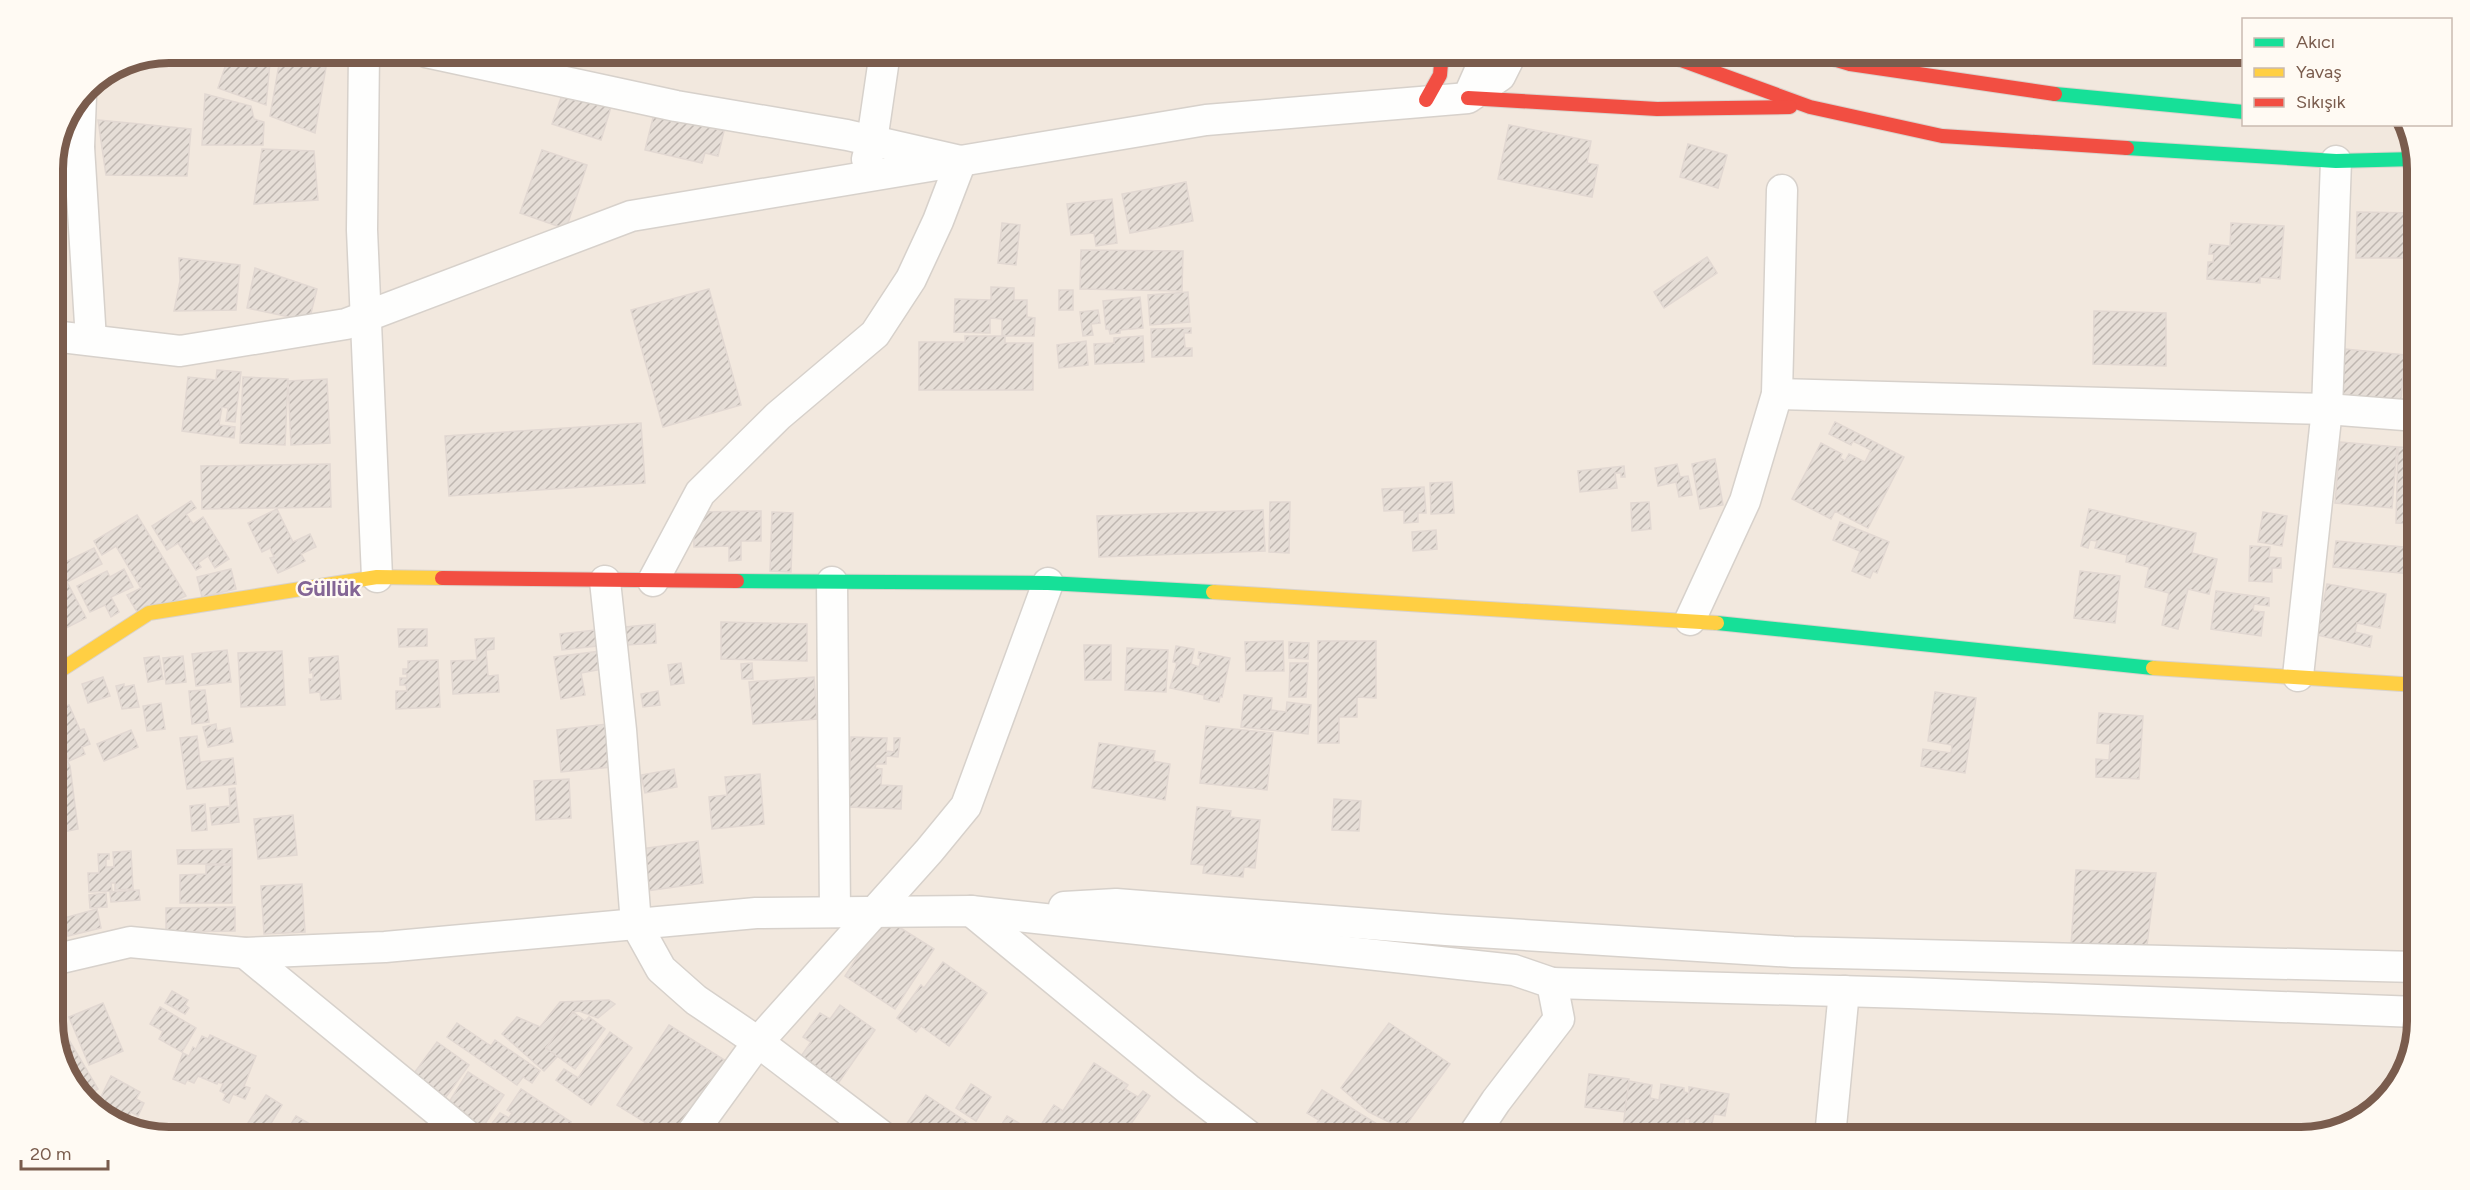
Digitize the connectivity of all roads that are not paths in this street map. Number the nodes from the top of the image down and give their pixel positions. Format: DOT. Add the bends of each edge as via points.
graph roads {
  1 [pos="364,63"];
  2 [pos="477,63"];
  3 [pos="883,63"];
  4 [pos="1441,63"];
  5 [pos="1483,63"];
  6 [pos="1506,63"];
  7 [pos="1689,63"];
  8 [pos="1847,63"];
  9 [pos="1468,98"];
  10 [pos="1426,100"];
  11 [pos="1810,107"];
  12 [pos="2242,112"];
  13 [pos="74,123"];
  14 [pos="872,141"];
  15 [pos="68,145"];
  16 [pos="2407,159"];
  17 [pos="961,161"];
  18 [pos="2336,161"];
  19 [pos="862,177"];
  20 [pos="1782,190"];
  21 [pos="367,316"];
  22 [pos="63,337"];
  23 [pos="91,340"];
  24 [pos="1777,394"];
  25 [pos="2327,409"];
  26 [pos="2407,415"];
  27 [pos="377,577"];
  28 [pos="605,581"];
  29 [pos="653,581"];
  30 [pos="832,582"];
  31 [pos="1048,583"];
  32 [pos="1690,620"];
  33 [pos="63,669"];
  34 [pos="2298,676"];
  35 [pos="2407,684"];
  36 [pos="873,911"];
  37 [pos="971,911"];
  38 [pos="835,912"];
  39 [pos="636,924"];
  40 [pos="245,953"];
  41 [pos="63,958"];
  42 [pos="2407,967"];
  43 [pos="1552,983"];
  44 [pos="1844,991"];
  45 [pos="2407,1012"];
  46 [pos="758,1042"];
  47 [pos="457,1127"];
  48 [pos="695,1127"];
  49 [pos="871,1127"];
  50 [pos="1238,1127"];
  51 [pos="1479,1127"];
  52 [pos="1831,1127"];
  1 -- 21 [label="street" via="362,230"];
  2 -- 14 [label="street" via="676,106"];
  3 -- 14 [label="street"];
  4 -- 10 [label="street" via="1440,75"];
  5 -- 9 [label="street"];
  6 -- 9 [label="street" via="1500,76"];
  7 -- 11 [label="street"];
  8 -- 12 [label="street" via="2034,92"];
  9 -- 10 [label="street"];
  9 -- 11 [label="street" via="1657,109"];
  10 -- 17 [label="street" via="1206,120"];
  11 -- 18 [label="street" via="1942,136"];
  13 -- 15 [label="street"];
  14 -- 17 [label="street"];
  14 -- 19 [label="street"];
  15 -- 23 [label="street"];
  16 -- 18 [label="street"];
  17 -- 19 [label="street"];
  17 -- 29 [label="street" via="911,279 875,334 778,416 700,493"];
  18 -- 25 [label="street"];
  19 -- 21 [label="street" via="631,216"];
  20 -- 24 [label="street"];
  21 -- 23 [label="street" via="346,324 180,351"];
  21 -- 27 [label="street"];
  22 -- 23 [label="street"];
  24 -- 25 [label="street"];
  24 -- 32 [label="street" via="1745,501"];
  25 -- 26 [label="street"];
  25 -- 34 [label="street"];
  27 -- 28 [label="street"];
  27 -- 33 [label="street" via="149,613"];
  28 -- 29 [label="street"];
  28 -- 39 [label="street"];
  29 -- 30 [label="street"];
  30 -- 31 [label="street"];
  30 -- 38 [label="street"];
  31 -- 32 [label="street"];
  31 -- 36 [label="street" via="966,806"];
  32 -- 34 [label="street" via="2162,669"];
  34 -- 35 [label="street"];
  36 -- 37 [label="street"];
  36 -- 38 [label="street"];
  36 -- 46 [label="street"];
  37 -- 42 [label="street" via="1116,904 1793,952"];
  37 -- 43 [label="street" via="1514,970"];
  37 -- 50 [label="street"];
  38 -- 39 [label="street" via="756,913"];
  39 -- 40 [label="street" via="385,947"];
  39 -- 46 [label="street" via="661,969 696,1000"];
  40 -- 41 [label="street" via="130,942"];
  40 -- 47 [label="street"];
  43 -- 44 [label="street"];
  43 -- 51 [label="street" via="1559,1019"];
  44 -- 45 [label="street"];
  44 -- 52 [label="street"];
  46 -- 48 [label="street"];
  46 -- 49 [label="street"];
}
